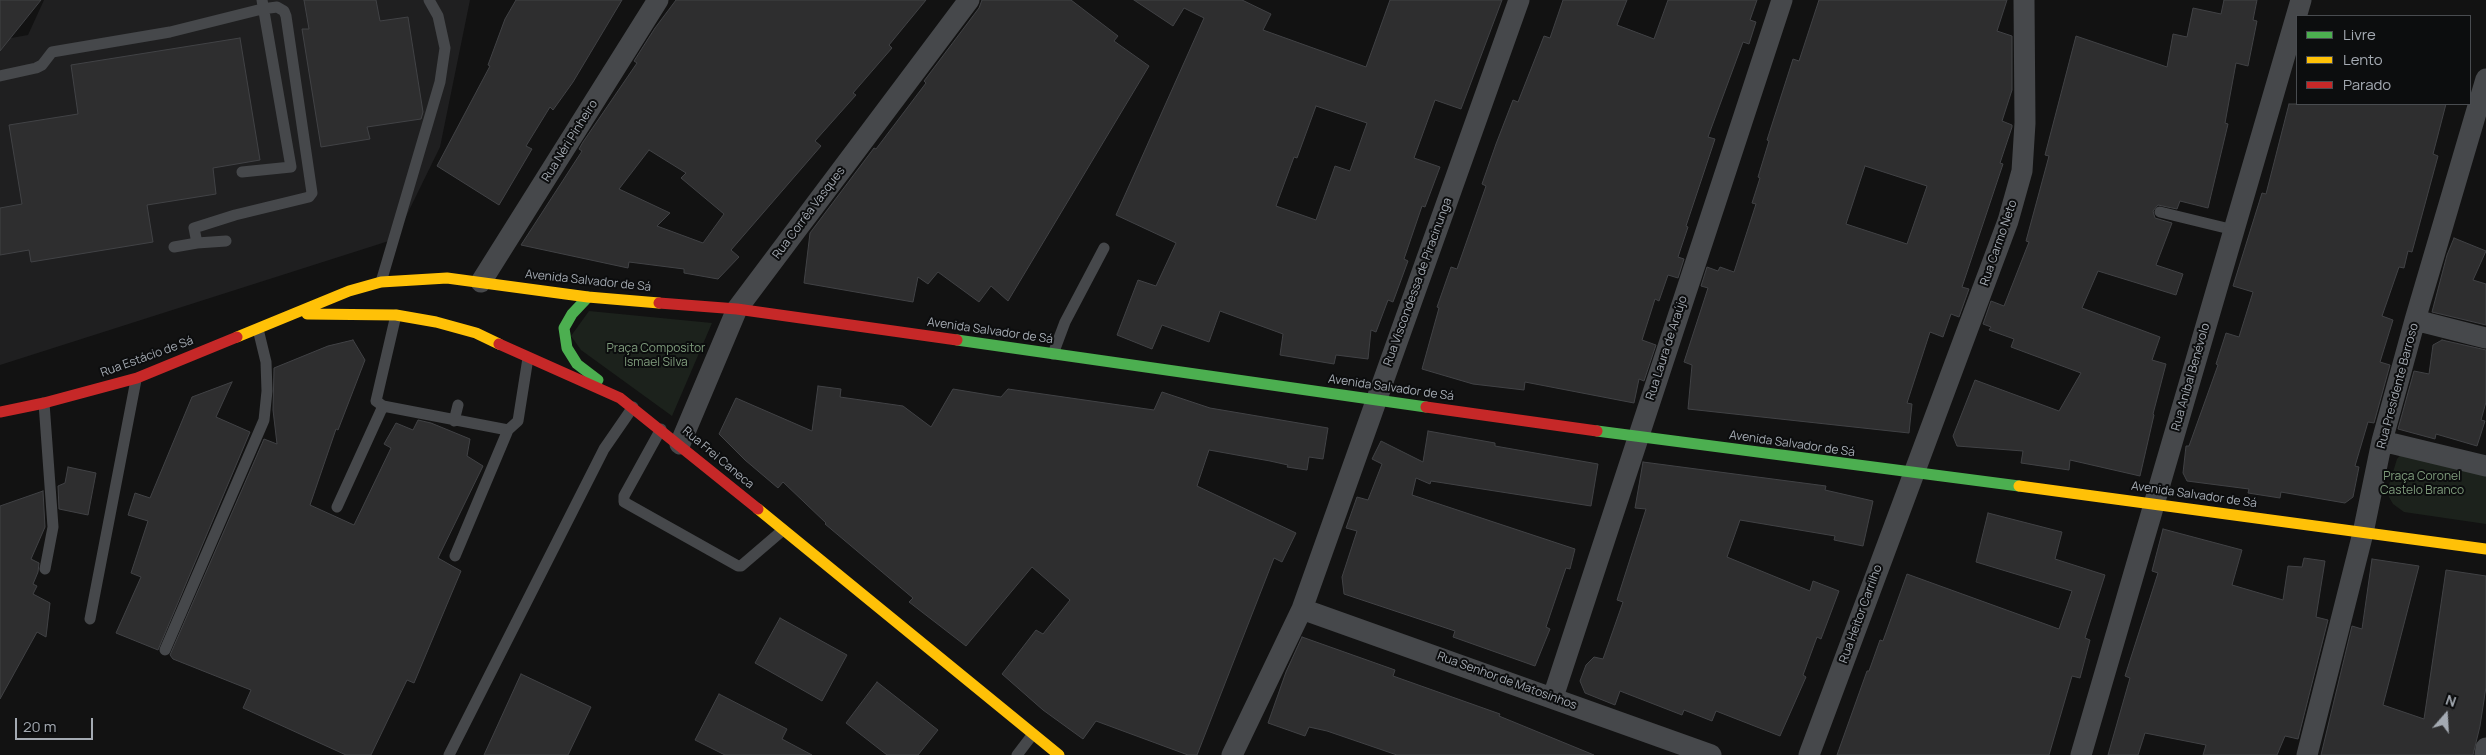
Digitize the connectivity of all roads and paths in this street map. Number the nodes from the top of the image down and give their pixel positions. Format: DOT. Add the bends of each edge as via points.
graph roads {
  1 [pos="429,0"];
  2 [pos="658,0"];
  3 [pos="969,0"];
  4 [pos="1520,0"];
  5 [pos="1782,0"];
  6 [pos="2024,0"];
  7 [pos="2301,0"];
  8 [pos="262,4"];
  9 [pos="2297,15"];
  10 [pos="2296,17"];
  11 [pos="0,76"];
  12 [pos="2486,79"];
  13 [pos="242,172"];
  14 [pos="2160,212"];
  15 [pos="2234,230"];
  16 [pos="226,241"];
  17 [pos="197,243"];
  18 [pos="174,247"];
  19 [pos="1104,248"];
  20 [pos="381,282"];
  21 [pos="481,282"];
  22 [pos="588,297"];
  23 [pos="737,309"];
  24 [pos="297,314"];
  25 [pos="396,315"];
  26 [pos="2415,320"];
  27 [pos="258,329"];
  28 [pos="2486,338"];
  29 [pos="1054,354"];
  30 [pos="529,356"];
  31 [pos="137,378"];
  32 [pos="620,398"];
  33 [pos="1376,399"];
  34 [pos="44,404"];
  35 [pos="458,405"];
  36 [pos="383,406"];
  37 [pos="633,407"];
  38 [pos="1,413"];
  39 [pos="454,421"];
  40 [pos="508,430"];
  41 [pos="661,430"];
  42 [pos="1638,437"];
  43 [pos="2382,441"];
  44 [pos="680,444"];
  45 [pos="2486,466"];
  46 [pos="1914,474"];
  47 [pos="2154,503"];
  48 [pos="337,507"];
  49 [pos="783,530"];
  50 [pos="2363,533"];
  51 [pos="2486,549"];
  52 [pos="455,556"];
  53 [pos="45,569"];
  54 [pos="1302,609"];
  55 [pos="90,619"];
  56 [pos="165,650"];
  57 [pos="1553,697"];
  58 [pos="1034,733"];
  59 [pos="2486,748"];
  60 [pos="449,755"];
  61 [pos="1017,755"];
  62 [pos="1059,755"];
  63 [pos="1232,755"];
  64 [pos="1711,755"];
  65 [pos="1810,755"];
  66 [pos="2081,755"];
  67 [pos="2307,755"];
  68 [pos="2485,755"];
  1 -- 20 [label="lane" via="438,16 445,48 440,82"];
  2 -- 21 [label="street, Rua Néri Pinheiro"];
  3 -- 23 [label="street, Rua Corrêa Vasques"];
  4 -- 33 [label="street, Rua Viscondessa de Piracinunga"];
  5 -- 42 [label="street, Rua Laura de Araújo"];
  6 -- 46 [label="street, Rua Carmo Neto" via="2022,172 2008,221"];
  7 -- 9 [label="street, Rua Aníbal Benévolo"];
  8 -- 11 [label="lane" via="170,32 52,52 36,68"];
  8 -- 13 [label="lane" via="291,167"];
  8 -- 17 [label="lane" via="277,7 286,16 312,193 309,197 194,228"];
  10 -- 15 [label="street, Rua Aníbal Benévolo"];
  12 -- 26 [label="street, Rua Presidente Barroso"];
  14 -- 15 [label="lane"];
  15 -- 47 [label="street, Rua Aníbal Benévolo"];
  16 -- 17 [label="lane"];
  17 -- 18 [label="lane"];
  19 -- 29 [label="lane" via="1065,322"];
  20 -- 21 [label="main road, Avenida Salvador de Sá" via="447,278"];
  20 -- 24 [label="main road, Avenida Salvador de Sá" via="349,291"];
  21 -- 22 [label="main road, Avenida Salvador de Sá"];
  22 -- 23 [label="main road, Avenida Salvador de Sá"];
  22 -- 32 [label="main road" via="564,328 567,348 577,364"];
  23 -- 29 [label="main road, Avenida Salvador de Sá"];
  23 -- 44 [label="street, Rua Corrêa Vasques"];
  24 -- 25 [label="main road, Rua Frei Caneca"];
  24 -- 27 [label="main road, Rua Estácio de Sá"];
  25 -- 30 [label="main road, Rua Frei Caneca" via="476,333"];
  25 -- 36 [label="lane" via="376,401"];
  26 -- 28 [label="street"];
  26 -- 43 [label="street, Rua Presidente Barroso"];
  27 -- 31 [label="main road, Rua Estácio de Sá"];
  27 -- 56 [label="lane" via="266,362 264,420"];
  29 -- 33 [label="main road, Avenida Salvador de Sá"];
  30 -- 32 [label="main road, Rua Frei Caneca"];
  30 -- 40 [label="lane" via="518,420"];
  31 -- 34 [label="main road, Rua Estácio de Sá"];
  31 -- 55 [label="lane"];
  32 -- 37 [label="main road, Rua Frei Caneca"];
  33 -- 42 [label="main road, Avenida Salvador de Sá"];
  33 -- 54 [label="street, Rua Viscondessa de Piracinunga"];
  34 -- 38 [label="main road, Rua Estácio de Sá"];
  34 -- 53 [label="lane" via="53,527"];
  35 -- 39 [label="lane"];
  36 -- 39 [label="lane"];
  36 -- 48 [label="lane"];
  37 -- 41 [label="main road, Rua Frei Caneca"];
  37 -- 60 [label="lane" via="604,449"];
  39 -- 40 [label="lane"];
  40 -- 52 [label="lane"];
  41 -- 44 [label="main road, Rua Frei Caneca"];
  41 -- 49 [label="lane" via="624,496 624,502 738,566"];
  42 -- 46 [label="main road, Avenida Salvador de Sá"];
  42 -- 57 [label="street, Rua Laura de Araújo"];
  43 -- 45 [label="street"];
  43 -- 50 [label="street, Rua Presidente Barroso"];
  44 -- 49 [label="main road, Rua Frei Caneca"];
  46 -- 47 [label="main road, Avenida Salvador de Sá"];
  46 -- 65 [label="street, Rua Heitor Carrilho"];
  47 -- 50 [label="main road, Avenida Salvador de Sá"];
  47 -- 66 [label="street, Rua Aníbal Benévolo"];
  49 -- 58 [label="main road, Rua Frei Caneca"];
  50 -- 51 [label="main road, Avenida Salvador de Sá"];
  50 -- 67 [label="street, Rua Presidente Barroso"];
  54 -- 57 [label="street, Rua Senhor de Matosinhos"];
  54 -- 63 [label="street, Rua Viscondessa de Piracinunga"];
  57 -- 64 [label="street, Rua Senhor de Matosinhos"];
  58 -- 61 [label="lane"];
  58 -- 62 [label="main road, Rua Frei Caneca"];
  59 -- 68 [label="street"];
}
